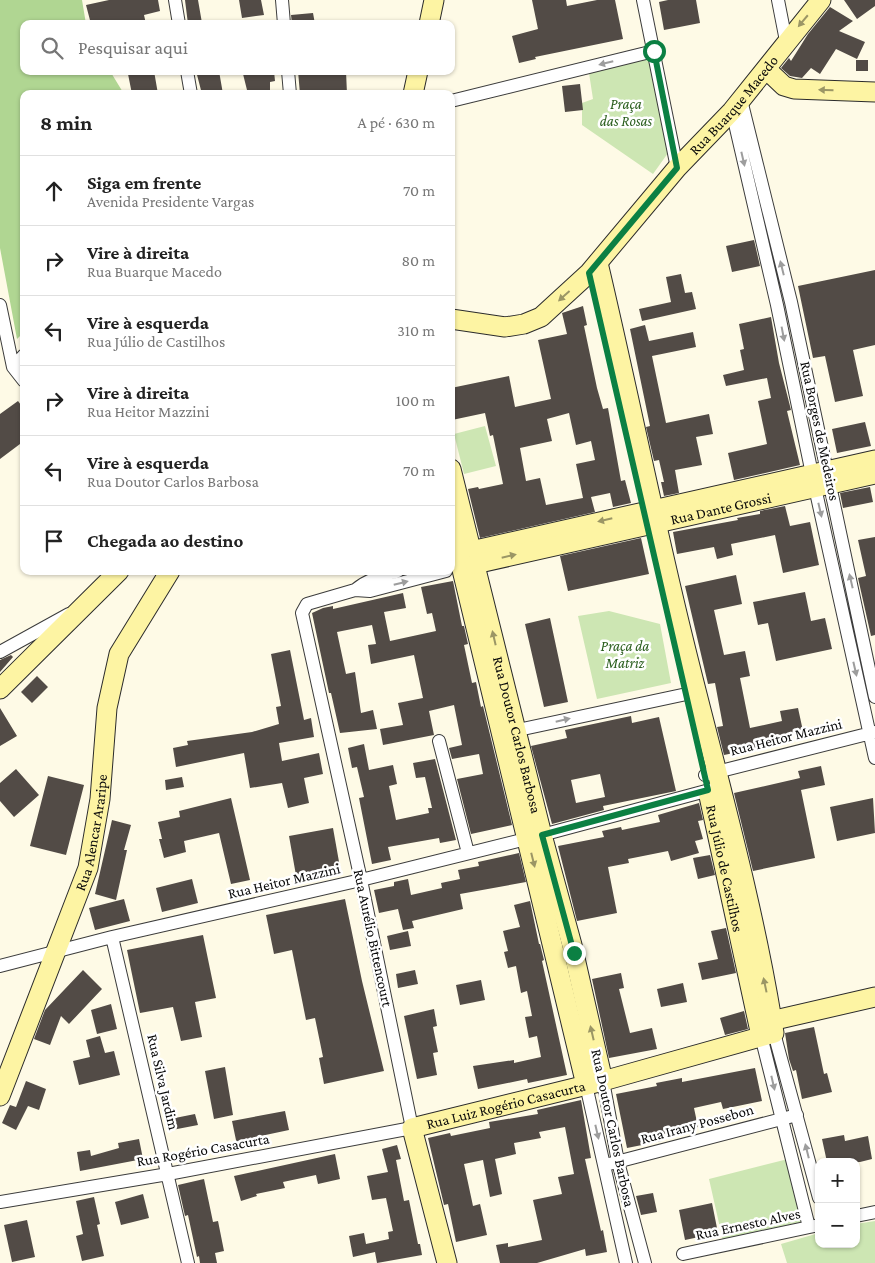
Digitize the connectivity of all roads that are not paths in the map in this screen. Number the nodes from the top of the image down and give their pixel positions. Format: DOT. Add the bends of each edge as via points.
graph roads {
  1 [pos="175,0"];
  2 [pos="282,0"];
  3 [pos="434,0"];
  4 [pos="643,0"];
  5 [pos="778,0"];
  6 [pos="821,0"];
  7 [pos="178,20"];
  8 [pos="284,20"];
  9 [pos="430,20"];
  10 [pos="786,42"];
  11 [pos="654,51"];
  12 [pos="767,70"];
  13 [pos="188,75"];
  14 [pos="288,75"];
  15 [pos="417,75"];
  16 [pos="190,90"];
  17 [pos="290,90"];
  18 [pos="414,90"];
  19 [pos="875,92"];
  20 [pos="455,100"];
  21 [pos="736,106"];
  22 [pos="677,168"];
  23 [pos="593,268"];
  24 [pos="790,302"];
  25 [pos="0,305"];
  26 [pos="777,305"];
  27 [pos="455,320"];
  28 [pos="20,359"];
  29 [pos="13,367"];
  30 [pos="20,376"];
  31 [pos="875,460"];
  32 [pos="875,474"];
  33 [pos="820,479"];
  34 [pos="455,510"];
  35 [pos="648,517"];
  36 [pos="455,541"];
  37 [pos="460,562"];
  38 [pos="115,575"];
  39 [pos="168,575"];
  40 [pos="384,575"];
  41 [pos="420,575"];
  42 [pos="356,590"];
  43 [pos="78,610"];
  44 [pos="858,612"];
  45 [pos="302,613"];
  46 [pos="843,615"];
  47 [pos="0,652"];
  48 [pos="0,688"];
  49 [pos="690,693"];
  50 [pos="875,697"];
  51 [pos="509,732"];
  52 [pos="872,732"];
  53 [pos="439,741"];
  54 [pos="875,758"];
  55 [pos="712,781"];
  56 [pos="535,837"];
  57 [pos="468,853"];
  58 [pos="361,880"];
  59 [pos="112,937"];
  60 [pos="55,952"];
  61 [pos="0,966"];
  62 [pos="875,997"];
  63 [pos="767,1028"];
  64 [pos="595,1083"];
  65 [pos="0,1096"];
  66 [pos="797,1115"];
  67 [pos="781,1119"];
  68 [pos="412,1128"];
  69 [pos="618,1162"];
  70 [pos="605,1165"];
  71 [pos="168,1174"];
  72 [pos="815,1183"];
  73 [pos="0,1202"];
  74 [pos="875,1212"];
  75 [pos="860,1215"];
  76 [pos="814,1226"];
  77 [pos="683,1254"];
  78 [pos="188,1263"];
  79 [pos="447,1263"];
  80 [pos="626,1263"];
  81 [pos="643,1263"];
  1 -- 7 [label="street"];
  2 -- 8 [label="street"];
  3 -- 9 [label="street"];
  4 -- 11 [label="street"];
  5 -- 10 [label="street"];
  6 -- 10 [label="street, Rua Buarque Macedo, one-way"];
  10 -- 12 [label="street, Rua Buarque Macedo"];
  11 -- 20 [label="street, one-way"];
  11 -- 22 [label="street"];
  19 -- 12 [label="street, one-way" via="794,89 784,86"];
  12 -- 21 [label="street, Rua Buarque Macedo"];
  13 -- 16 [label="street"];
  14 -- 17 [label="street"];
  15 -- 18 [label="street"];
  21 -- 22 [label="street, Rua Buarque Macedo"];
  24 -- 21 [label="street, Rua Borges de Medeiros, one-way"];
  21 -- 26 [label="street, Rua Borges de Medeiros, one-way"];
  22 -- 23 [label="street, Rua Buarque Macedo"];
  23 -- 27 [label="street, Rua Buarque Macedo, one-way" via="541,317 524,324 505,327"];
  23 -- 35 [label="street, Rua Júlio de Castilhos"];
  24 -- 26 [label="street"];
  24 -- 33 [label="street, Rua Borges de Medeiros"];
  25 -- 29 [label="street"];
  26 -- 33 [label="street, Rua Borges de Medeiros, one-way"];
  28 -- 29 [label="street"];
  29 -- 30 [label="street"];
  31 -- 33 [label="street, Rua Dante Grossi"];
  32 -- 33 [label="street, Rua Dante Grossi"];
  33 -- 35 [label="street, Rua Dante Grossi"];
  44 -- 33 [label="street, Rua Borges de Medeiros, one-way"];
  33 -- 46 [label="street, Rua Borges de Medeiros, one-way"];
  34 -- 37 [label="street, Rua Doutor Carlos Barbosa"];
  35 -- 37 [label="street, Rua Dante Grossi"];
  35 -- 49 [label="street, Rua Júlio de Castilhos"];
  36 -- 37 [label="street, Rua Doutor Carlos Barbosa"];
  37 -- 51 [label="street, Rua Doutor Carlos Barbosa"];
  38 -- 43 [label="street"];
  39 -- 60 [label="street, Rua Alencar Araripe" via="119,654 107,708 100,799 88,868"];
  40 -- 42 [label="street, Rua Dante Grossi"];
  42 -- 41 [label="street, Rua Dante Grossi, one-way" via="370,591"];
  42 -- 45 [label="street, Rua Dante Grossi" via="307,604"];
  43 -- 47 [label="street"];
  43 -- 48 [label="street"];
  44 -- 46 [label="street"];
  44 -- 50 [label="street, Rua Borges de Medeiros"];
  45 -- 58 [label="street, Rua Aurélio Bittencourt"];
  46 -- 52 [label="street, Rua Borges de Medeiros, one-way"];
  51 -- 49 [label="street, one-way"];
  49 -- 55 [label="street, Rua Júlio de Castilhos"];
  51 -- 56 [label="street, Rua Doutor Carlos Barbosa"];
  52 -- 54 [label="street, Rua Borges de Medeiros"];
  52 -- 55 [label="street, Rua Heitor Mazzini"];
  53 -- 57 [label="street"];
  55 -- 56 [label="street, Rua Heitor Mazzini"];
  55 -- 63 [label="street, Rua Júlio de Castilhos" via="741,870"];
  56 -- 57 [label="street, Rua Heitor Mazzini"];
  56 -- 64 [label="street, Rua Doutor Carlos Barbosa"];
  57 -- 58 [label="street, Rua Heitor Mazzini"];
  58 -- 59 [label="street, Rua Heitor Mazzini"];
  58 -- 68 [label="street, Rua Aurélio Bittencourt"];
  59 -- 60 [label="street, Rua Heitor Mazzini"];
  59 -- 71 [label="street, Rua Silva Jardim"];
  60 -- 61 [label="street, Rua Heitor Mazzini"];
  60 -- 65 [label="street, Rua Alencar Araripe"];
  62 -- 63 [label="street, Rua Luiz Rogério Casacurta"];
  63 -- 64 [label="street, Rua Luiz Rogério Casacurta"];
  63 -- 66 [label="street, Rua Júlio de Castilhos"];
  63 -- 67 [label="street, Rua Júlio de Castilhos, one-way"];
  64 -- 68 [label="street, Rua Luiz Rogério Casacurta"];
  64 -- 69 [label="street, Rua Doutor Carlos Barbosa"];
  64 -- 70 [label="street, Rua Doutor Carlos Barbosa, one-way"];
  66 -- 67 [label="street, Rua Irany Possebon"];
  72 -- 66 [label="street, Rua Júlio de Castilhos, one-way"];
  67 -- 69 [label="street, Rua Irany Possebon"];
  67 -- 76 [label="street, Rua Júlio de Castilhos"];
  68 -- 71 [label="street, Rua Rogério Casacurta"];
  68 -- 79 [label="street, Rua Aurélio Bittencourt"];
  69 -- 70 [label="street, Rua Irany Possebon"];
  69 -- 81 [label="street, Rua Doutor Carlos Barbosa"];
  70 -- 80 [label="street, Rua Doutor Carlos Barbosa"];
  71 -- 73 [label="street, Rua Rogério Casacurta"];
  71 -- 78 [label="street, Rua Silva Jardim"];
  74 -- 75 [label="street"];
  76 -- 77 [label="street, Rua Ernesto Alves"];
}
